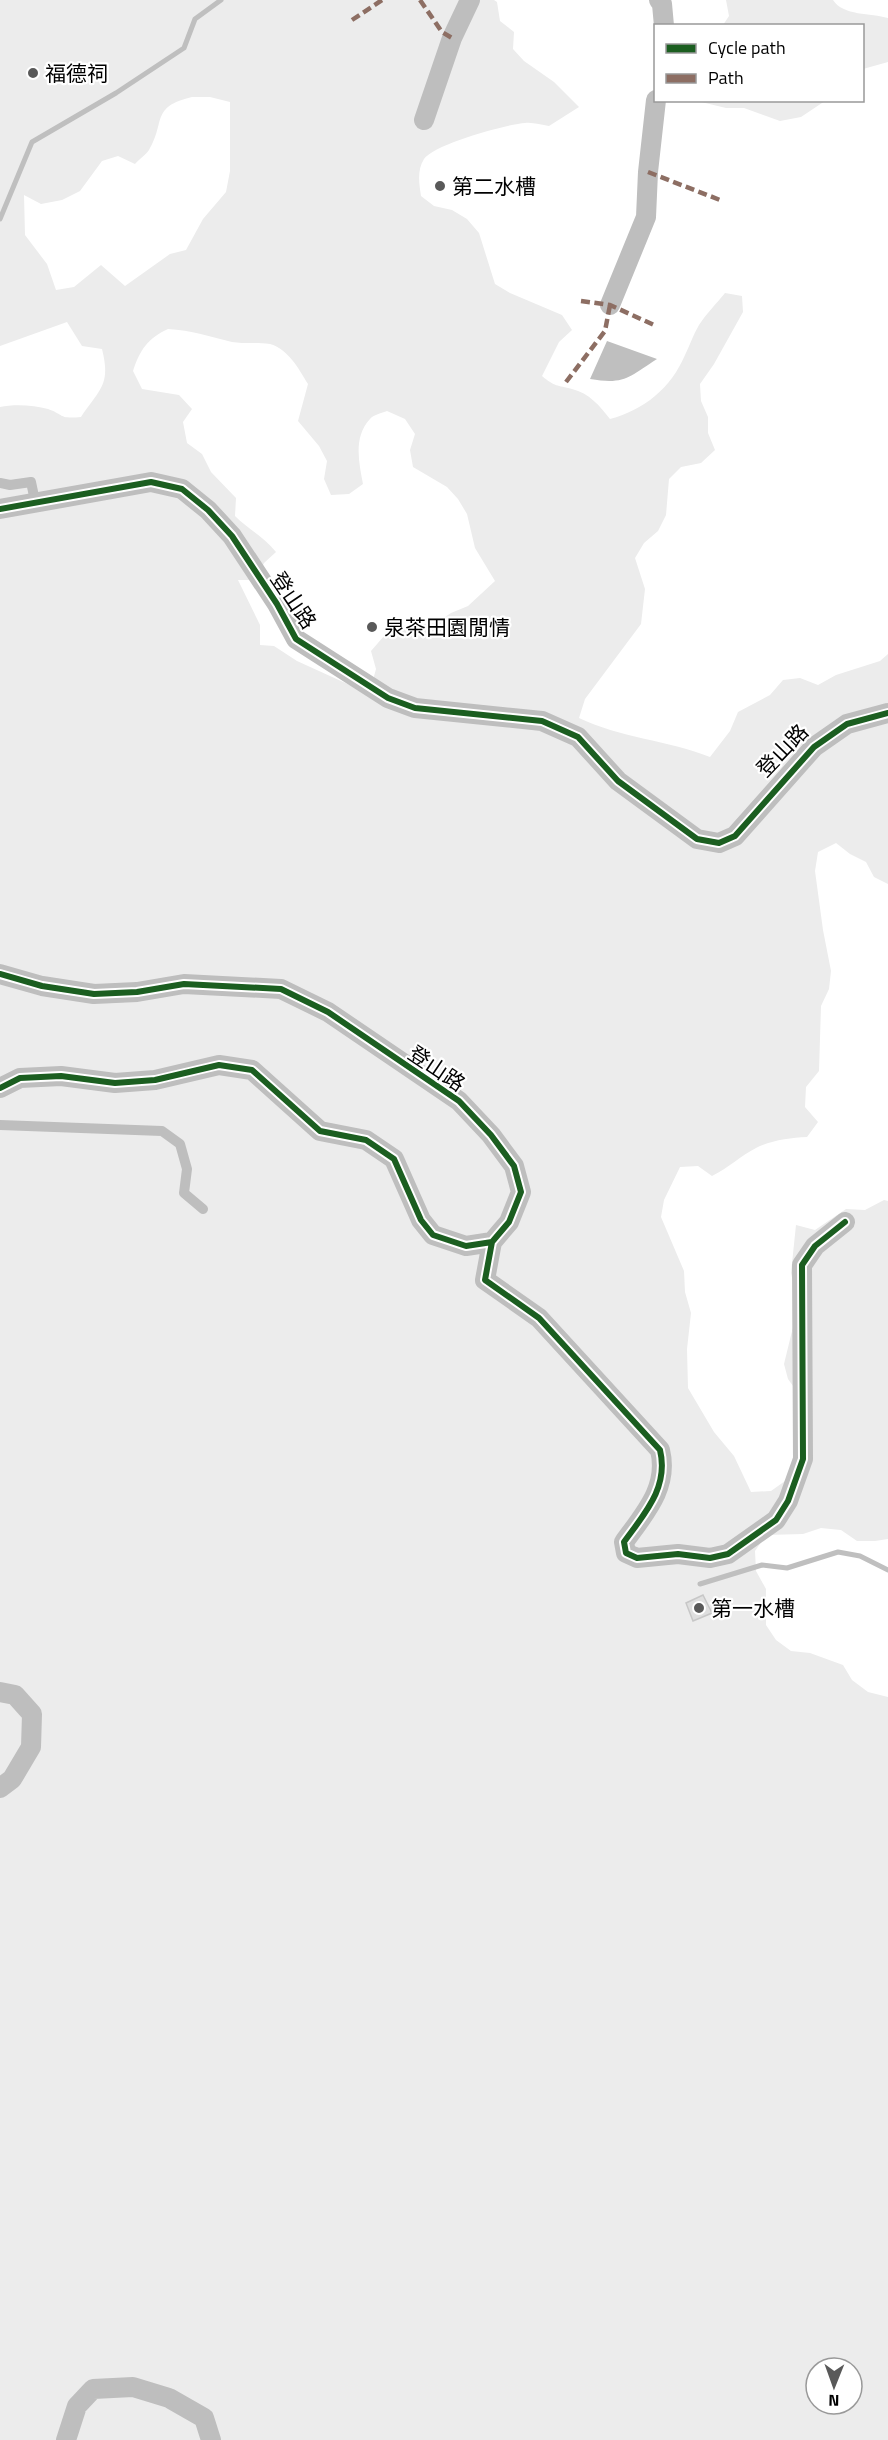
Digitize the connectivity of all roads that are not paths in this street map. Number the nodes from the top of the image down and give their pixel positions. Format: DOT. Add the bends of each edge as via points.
graph roads {
  1 [pos="470,0"];
  2 [pos="659,0"];
  3 [pos="663,24"];
  4 [pos="656,102"];
  5 [pos="424,120"];
  6 [pos="610,305"];
  7 [pos="0,483"];
  8 [pos="35,501"];
  9 [pos="0,509"];
  10 [pos="888,713"];
  11 [pos="0,974"];
  12 [pos="0,1088"];
  13 [pos="0,1125"];
  14 [pos="203,1209"];
  15 [pos="844,1222"];
  16 [pos="492,1242"];
  17 [pos="0,1692"];
  18 [pos="0,1788"];
  19 [pos="66,2440"];
  20 [pos="211,2440"];
  1 -- 5 [label="street" via="452,38"];
  2 -- 3 [label="street"];
  4 -- 6 [label="street" via="646,217"];
  7 -- 8 [label="lane" via="31,482"];
  8 -- 9 [label="street, 登山路"];
  8 -- 10 [label="street, 登山路" via="151,482 182,489 232,536 296,639 388,698 415,708 542,721 578,737 618,781 698,839 719,843 735,836 814,747 847,724"];
  11 -- 16 [label="street, 登山路" via="94,994 184,984 281,989 328,1012 459,1101 508,1158 521,1192 509,1222"];
  12 -- 16 [label="street" via="20,1078 61,1076 115,1083 155,1080 219,1065 252,1070 320,1131 366,1140 394,1159 421,1220 433,1235 466,1246"];
  13 -- 14 [label="lane" via="162,1131 180,1144 187,1169 184,1193"];
  15 -- 16 [label="street" via="815,1246 802,1266 803,1458 789,1501 776,1520 746,1542 728,1554 711,1558 678,1554 637,1558 626,1553 624,1542 657,1493 664,1466 660,1450 539,1318 485,1280"];
  17 -- 18 [label="street" via="15,1695 32,1714 31,1747 12,1779"];
  19 -- 20 [label="street" via="77,2406 93,2389 133,2387 169,2398 204,2418"];
}
